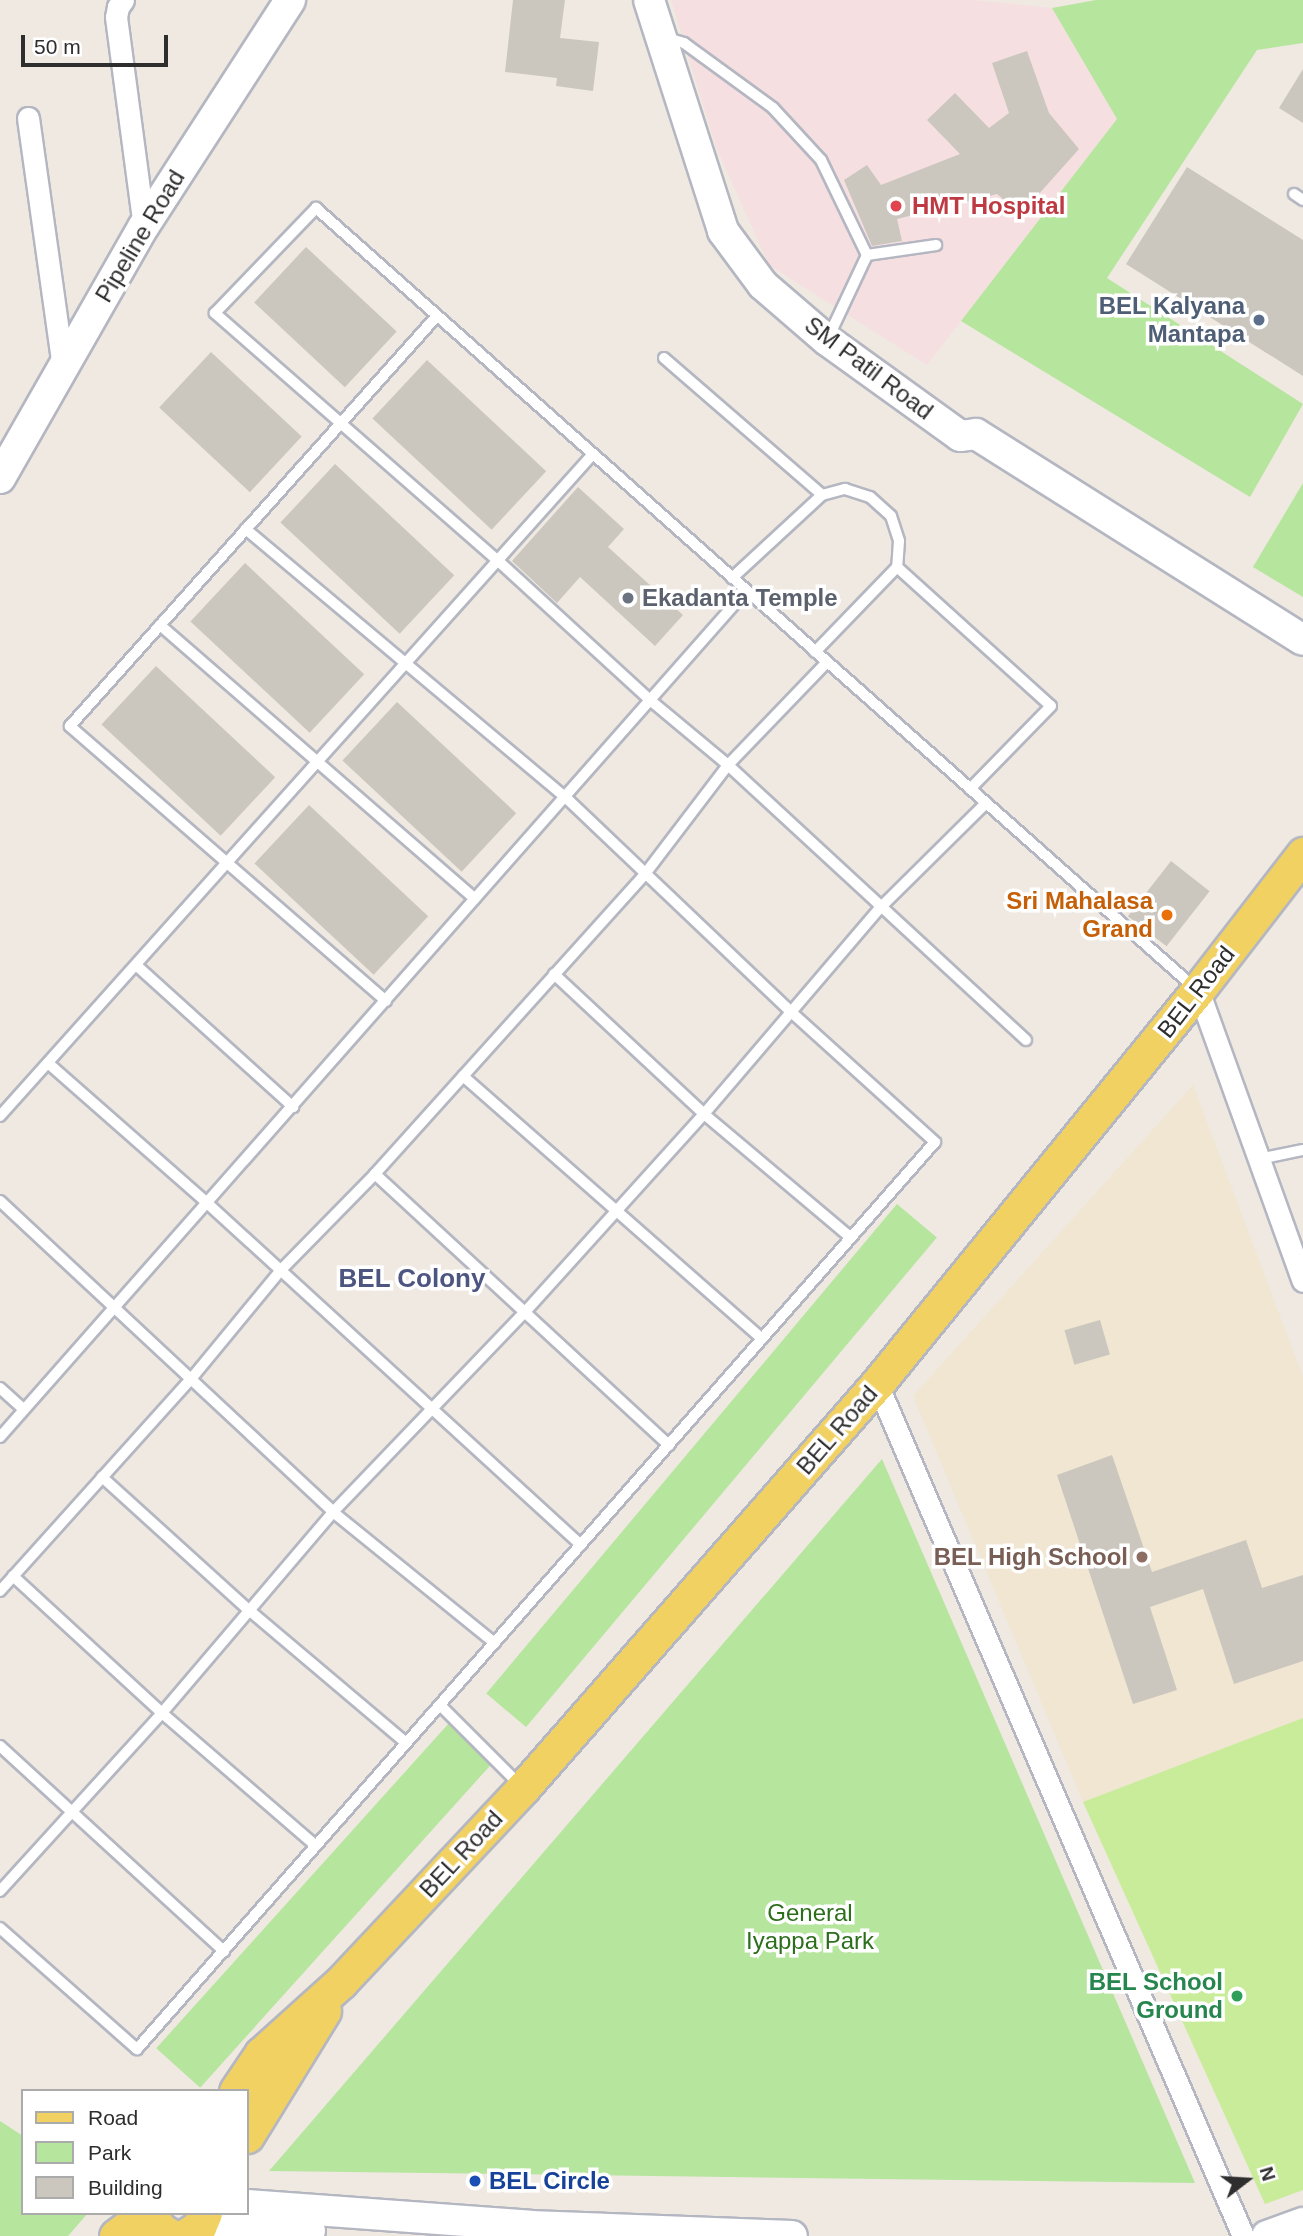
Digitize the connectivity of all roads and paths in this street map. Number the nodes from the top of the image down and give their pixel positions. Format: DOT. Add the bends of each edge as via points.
graph roads {
  1 [pos="123,0"];
  2 [pos="290,0"];
  3 [pos="649,0"];
  4 [pos="661,37"];
  5 [pos="28,118"];
  6 [pos="144,226"];
  7 [pos="936,244"];
  8 [pos="867,255"];
  9 [pos="436,317"];
  10 [pos="827,340"];
  11 [pos="664,358"];
  12 [pos="63,367"];
  13 [pos="340,423"];
  14 [pos="960,436"];
  15 [pos="592,455"];
  16 [pos="0,478"];
  17 [pos="822,495"];
  18 [pos="246,529"];
  19 [pos="497,560"];
  20 [pos="897,567"];
  21 [pos="732,579"];
  22 [pos="746,591"];
  23 [pos="160,625"];
  24 [pos="1303,640"];
  25 [pos="815,652"];
  26 [pos="1303,661"];
  27 [pos="406,663"];
  28 [pos="826,663"];
  29 [pos="650,700"];
  30 [pos="316,763"];
  31 [pos="728,765"];
  32 [pos="970,789"];
  33 [pos="565,797"];
  34 [pos="986,803"];
  35 [pos="1303,854"];
  36 [pos="226,864"];
  37 [pos="645,874"];
  38 [pos="475,900"];
  39 [pos="881,907"];
  40 [pos="135,965"];
  41 [pos="554,974"];
  42 [pos="1198,990"];
  43 [pos="386,1001"];
  44 [pos="790,1011"];
  45 [pos="1026,1040"];
  46 [pos="48,1063"];
  47 [pos="463,1076"];
  48 [pos="293,1107"];
  49 [pos="704,1114"];
  50 [pos="0,1116"];
  51 [pos="1303,1150"];
  52 [pos="1259,1159"];
  53 [pos="375,1174"];
  54 [pos="0,1201"];
  55 [pos="206,1202"];
  56 [pos="616,1211"];
  57 [pos="851,1238"];
  58 [pos="281,1270"];
  59 [pos="1303,1281"];
  60 [pos="117,1307"];
  61 [pos="526,1311"];
  62 [pos="762,1339"];
  63 [pos="191,1379"];
  64 [pos="877,1384"];
  65 [pos="0,1388"];
  66 [pos="430,1408"];
  67 [pos="23,1409"];
  68 [pos="0,1437"];
  69 [pos="669,1445"];
  70 [pos="102,1477"];
  71 [pos="334,1512"];
  72 [pos="582,1545"];
  73 [pos="13,1576"];
  74 [pos="0,1591"];
  75 [pos="250,1611"];
  76 [pos="495,1643"];
  77 [pos="441,1706"];
  78 [pos="162,1713"];
  79 [pos="406,1744"];
  80 [pos="0,1746"];
  81 [pos="523,1788"];
  82 [pos="73,1811"];
  83 [pos="316,1846"];
  84 [pos="0,1891"];
  85 [pos="0,1928"];
  86 [pos="224,1951"];
  87 [pos="341,1982"];
  88 [pos="237,2089"];
  89 [pos="248,2134"];
  90 [pos="248,2205"];
  91 [pos="146,2215"];
  92 [pos="150,2215"];
  93 [pos="190,2228"];
  94 [pos="116,2236"];
  95 [pos="412,2236"];
  96 [pos="792,2236"];
  97 [pos="1243,2236"];
  1 -- 6 [label="street" via="116,16"];
  2 -- 6 [label="street, Pipeline Road"];
  3 -- 4 [label="street, SM Patil Road"];
  4 -- 8 [label="lane" via="684,43 773,108 821,160"];
  4 -- 10 [label="street, SM Patil Road" via="723,231 763,285"];
  5 -- 12 [label="street"];
  6 -- 12 [label="street, Pipeline Road"];
  7 -- 8 [label="lane"];
  8 -- 10 [label="lane"];
  9 -- 13 [label="lane"];
  9 -- 13 [label="lane" via="316,208 215,313"];
  9 -- 15 [label="lane"];
  10 -- 14 [label="street, SM Patil Road"];
  11 -- 17 [label="lane"];
  12 -- 16 [label="street, Pipeline Road"];
  13 -- 18 [label="lane"];
  13 -- 19 [label="lane"];
  14 -- 24 [label="street, SM Patil Road" via="975,434"];
  14 -- 26 [label="street" via="966,449 1198,590"];
  15 -- 19 [label="lane"];
  15 -- 21 [label="lane"];
  17 -- 20 [label="lane" via="845,489 870,497 891,516 899,541"];
  17 -- 21 [label="lane"];
  18 -- 23 [label="lane"];
  18 -- 27 [label="lane"];
  19 -- 27 [label="lane"];
  19 -- 29 [label="lane"];
  20 -- 25 [label="lane"];
  20 -- 32 [label="lane" via="1051,706"];
  21 -- 22 [label="lane"];
  22 -- 25 [label="lane"];
  22 -- 29 [label="lane"];
  23 -- 30 [label="lane"];
  23 -- 36 [label="lane" via="69,726"];
  25 -- 28 [label="lane"];
  27 -- 30 [label="lane"];
  27 -- 33 [label="lane"];
  28 -- 31 [label="lane"];
  28 -- 32 [label="lane"];
  29 -- 31 [label="lane"];
  29 -- 33 [label="lane"];
  30 -- 36 [label="lane"];
  30 -- 38 [label="lane"];
  31 -- 37 [label="lane"];
  31 -- 39 [label="lane"];
  32 -- 34 [label="lane"];
  33 -- 37 [label="lane"];
  33 -- 38 [label="lane"];
  34 -- 39 [label="lane"];
  34 -- 42 [label="lane"];
  35 -- 42 [label="main road, BEL Road"];
  36 -- 40 [label="lane"];
  36 -- 43 [label="lane"];
  37 -- 41 [label="lane"];
  37 -- 44 [label="lane"];
  38 -- 43 [label="lane"];
  39 -- 44 [label="lane"];
  39 -- 45 [label="lane"];
  40 -- 46 [label="lane"];
  40 -- 48 [label="lane"];
  41 -- 47 [label="lane"];
  41 -- 49 [label="lane"];
  42 -- 52 [label="street"];
  42 -- 64 [label="main road, BEL Road"];
  43 -- 48 [label="lane"];
  44 -- 49 [label="lane"];
  44 -- 57 [label="lane" via="935,1142"];
  46 -- 50 [label="lane"];
  46 -- 55 [label="lane"];
  47 -- 53 [label="lane"];
  47 -- 56 [label="lane"];
  48 -- 55 [label="lane"];
  49 -- 56 [label="lane"];
  49 -- 57 [label="lane"];
  51 -- 52 [label="lane"];
  52 -- 59 [label="street"];
  53 -- 58 [label="lane"];
  53 -- 61 [label="lane"];
  54 -- 60 [label="lane"];
  55 -- 58 [label="lane"];
  55 -- 60 [label="lane"];
  56 -- 61 [label="lane"];
  56 -- 62 [label="lane"];
  57 -- 62 [label="lane"];
  58 -- 63 [label="lane"];
  58 -- 66 [label="lane"];
  60 -- 63 [label="lane"];
  60 -- 67 [label="lane"];
  61 -- 66 [label="lane"];
  61 -- 69 [label="lane"];
  62 -- 69 [label="lane"];
  63 -- 70 [label="lane"];
  63 -- 71 [label="lane"];
  64 -- 81 [label="main road, BEL Road"];
  64 -- 97 [label="street"];
  65 -- 67 [label="lane"];
  66 -- 71 [label="lane"];
  66 -- 72 [label="lane"];
  67 -- 68 [label="lane"];
  69 -- 72 [label="lane"];
  70 -- 73 [label="lane"];
  70 -- 75 [label="lane"];
  71 -- 75 [label="lane"];
  71 -- 76 [label="lane"];
  72 -- 76 [label="lane"];
  73 -- 74 [label="lane"];
  73 -- 78 [label="lane"];
  75 -- 78 [label="lane"];
  75 -- 79 [label="lane"];
  76 -- 77 [label="lane"];
  77 -- 79 [label="lane"];
  77 -- 81 [label="lane"];
  78 -- 82 [label="lane"];
  78 -- 83 [label="lane"];
  79 -- 83 [label="lane"];
  80 -- 82 [label="lane"];
  81 -- 87 [label="main road, BEL Road"];
  82 -- 84 [label="lane"];
  82 -- 86 [label="lane"];
  83 -- 86 [label="lane"];
  85 -- 86 [label="lane" via="137,2049"];
  87 -- 88 [label="main road, BEL Road" via="261,2054"];
  87 -- 89 [label="main road, BEL Road"];
  90 -- 96 [label="street" via="530,2226"];
  91 -- 94 [label="main road"];
  92 -- 93 [label="main road" via="159,2229"];
  93 -- 95 [label="street"];
}
